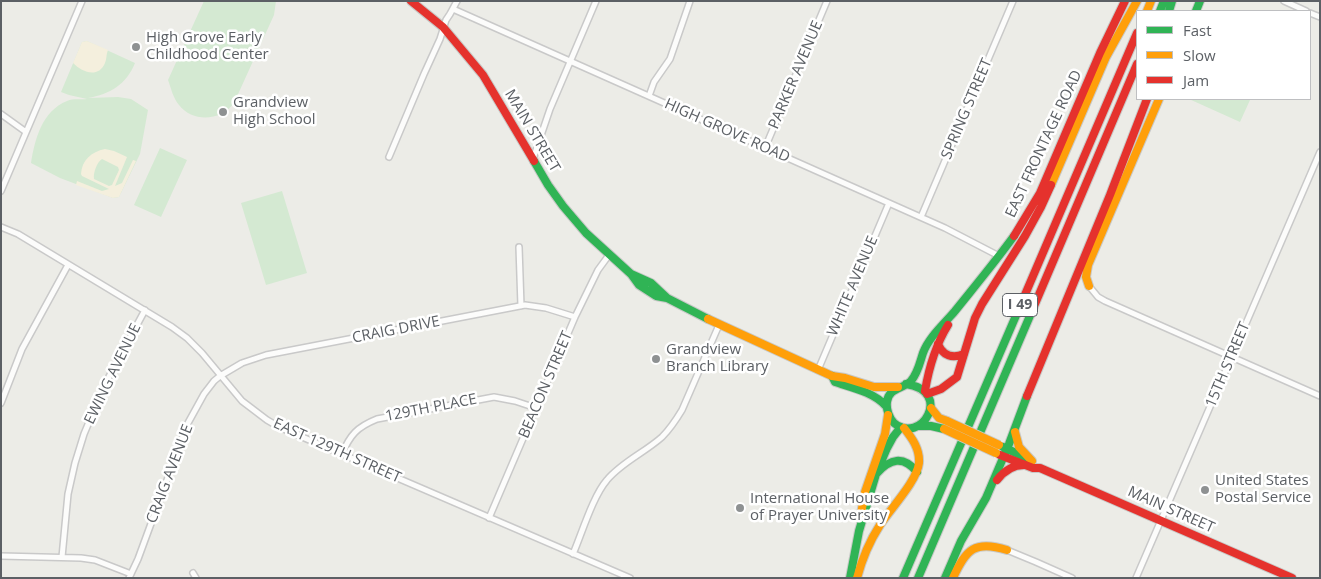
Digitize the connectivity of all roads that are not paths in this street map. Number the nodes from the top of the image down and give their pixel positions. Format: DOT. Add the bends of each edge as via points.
graph roads {
  1 [pos="82,1"];
  2 [pos="411,1"];
  3 [pos="456,1"];
  4 [pos="596,1"];
  5 [pos="690,1"];
  6 [pos="827,1"];
  7 [pos="1013,1"];
  8 [pos="1124,1"];
  9 [pos="1137,1"];
  10 [pos="1284,1"];
  11 [pos="454,8"];
  12 [pos="1304,10"];
  13 [pos="443,27"];
  14 [pos="1136,35"];
  15 [pos="570,61"];
  16 [pos="1136,66"];
  17 [pos="649,96"];
  18 [pos="1147,100"];
  19 [pos="1159,100"];
  20 [pos="1,114"];
  21 [pos="26,132"];
  22 [pos="765,148"];
  23 [pos="1320,152"];
  24 [pos="389,157"];
  25 [pos="533,160"];
  26 [pos="1,191"];
  27 [pos="889,203"];
  28 [pos="920,217"];
  29 [pos="1,226"];
  30 [pos="519,246"];
  31 [pos="609,255"];
  32 [pos="999,256"];
  33 [pos="68,265"];
  34 [pos="1089,286"];
  35 [pos="520,306"];
  36 [pos="145,310"];
  37 [pos="955,312"];
  38 [pos="575,317"];
  39 [pos="719,325"];
  40 [pos="938,344"];
  41 [pos="964,354"];
  42 [pos="1232,357"];
  43 [pos="818,370"];
  44 [pos="220,376"];
  45 [pos="832,376"];
  46 [pos="902,386"];
  47 [pos="926,392"];
  48 [pos="1320,396"];
  49 [pos="1,403"];
  50 [pos="886,406"];
  51 [pos="536,408"];
  52 [pos="931,408"];
  53 [pos="888,415"];
  54 [pos="945,425"];
  55 [pos="919,426"];
  56 [pos="903,427"];
  57 [pos="1015,431"];
  58 [pos="1002,451"];
  59 [pos="342,454"];
  60 [pos="1032,461"];
  61 [pos="1024,465"];
  62 [pos="1040,468"];
  63 [pos="917,472"];
  64 [pos="877,473"];
  65 [pos="992,483"];
  66 [pos="489,518"];
  67 [pos="1161,520"];
  68 [pos="859,531"];
  69 [pos="1007,550"];
  70 [pos="573,554"];
  71 [pos="1,556"];
  72 [pos="62,557"];
  73 [pos="130,576"];
  74 [pos="630,578"];
  75 [pos="850,578"];
  76 [pos="857,578"];
  77 [pos="903,578"];
  78 [pos="918,578"];
  79 [pos="945,578"];
  80 [pos="953,578"];
  81 [pos="1072,578"];
  82 [pos="1136,578"];
  83 [pos="1292,578"];
  1 -- 21 [label="street"];
  2 -- 13 [label="main road, MAIN STREET"];
  3 -- 11 [label="street"];
  4 -- 15 [label="street"];
  5 -- 17 [label="street" via="670,59 654,82"];
  6 -- 22 [label="street, PARKER AVENUE"];
  7 -- 28 [label="street, SPRING STREET"];
  8 -- 32 [label="main road, EAST FRONTAGE ROAD" via="1040,193 1018,232"];
  9 -- 41 [label="main road" via="1106,57 1034,220 979,310"];
  10 -- 12 [label="street"];
  11 -- 13 [label="street"];
  11 -- 15 [label="street, HIGH GROVE ROAD"];
  13 -- 24 [label="street"];
  13 -- 25 [label="main road, MAIN STREET" via="483,75"];
  14 -- 77 [label="main road, I 49"];
  15 -- 17 [label="street, HIGH GROVE ROAD"];
  15 -- 25 [label="street"];
  16 -- 78 [label="main road, I 49"];
  17 -- 22 [label="street, HIGH GROVE ROAD"];
  18 -- 57 [label="main road"];
  19 -- 34 [label="main road" via="1090,260 1086,272"];
  20 -- 21 [label="street"];
  21 -- 26 [label="street"];
  22 -- 27 [label="street, HIGH GROVE ROAD"];
  23 -- 42 [label="street, 15TH STREET"];
  25 -- 31 [label="main road, MAIN STREET" via="563,206"];
  27 -- 28 [label="street, HIGH GROVE ROAD"];
  27 -- 43 [label="street, WHITE AVENUE"];
  28 -- 32 [label="street, HIGH GROVE ROAD"];
  29 -- 33 [label="street, EAST 129TH STREET"];
  30 -- 35 [label="street"];
  31 -- 38 [label="street, BEACON STREET"];
  31 -- 39 [label="main road, MAIN STREET" via="632,274 639,285 656,296 667,298"];
  32 -- 37 [label="main road, EAST FRONTAGE ROAD"];
  33 -- 36 [label="street, EAST 129TH STREET"];
  33 -- 49 [label="street" via="22,349"];
  34 -- 42 [label="street" via="1105,301"];
  35 -- 38 [label="street, CRAIG DRIVE" via="546,308"];
  35 -- 44 [label="street, CRAIG DRIVE" via="266,355 242,363"];
  36 -- 44 [label="street, EAST 129TH STREET" via="186,338"];
  36 -- 72 [label="street, EWING AVENUE" via="104,386 84,434 68,494"];
  37 -- 40 [label="main road, EAST FRONTAGE ROAD"];
  37 -- 46 [label="main road, EAST FRONTAGE ROAD" via="927,345 916,374"];
  38 -- 51 [label="street, BEACON STREET"];
  39 -- 43 [label="main road, MAIN STREET"];
  39 -- 70 [label="street" via="676,420 660,439 606,481 596,497"];
  40 -- 41 [label="main road" via="946,356"];
  40 -- 47 [label="main road, EAST FRONTAGE ROAD" via="929,366"];
  41 -- 47 [label="main road" via="953,381"];
  42 -- 48 [label="street"];
  42 -- 67 [label="street, 15TH STREET"];
  43 -- 45 [label="main road, MAIN STREET"];
  44 -- 59 [label="street, EAST 129TH STREET" via="267,420"];
  44 -- 73 [label="street, CRAIG AVENUE" via="204,394 188,423"];
  45 -- 46 [label="main road, MAIN STREET" via="871,386"];
  45 -- 50 [label="main road, MAIN STREET" via="836,382 874,395"];
  46 -- 47 [label="main road" via="916,386"];
  46 -- 50 [label="main road" via="889,395"];
  47 -- 52 [label="main road"];
  50 -- 53 [label="main road"];
  51 -- 59 [label="street, 129TH PLACE" via="494,397 377,419 355,431"];
  51 -- 66 [label="street, BEACON STREET"];
  52 -- 54 [label="main road, MAIN STREET"];
  52 -- 55 [label="main road" via="927,419"];
  53 -- 56 [label="main road" via="895,424"];
  53 -- 68 [label="main road" via="885,434 865,492"];
  54 -- 55 [label="main road, MAIN STREET"];
  54 -- 58 [label="main road, MAIN STREET, bridge"];
  55 -- 56 [label="main road"];
  56 -- 63 [label="main road" via="918,448"];
  56 -- 64 [label="main road" via="890,441"];
  57 -- 58 [label="main road"];
  57 -- 60 [label="main road" via="1019,447"];
  58 -- 60 [label="main road, MAIN STREET"];
  58 -- 61 [label="main road, MAIN STREET"];
  58 -- 65 [label="main road"];
  59 -- 66 [label="street, EAST 129TH STREET"];
  60 -- 62 [label="main road, MAIN STREET"];
  61 -- 62 [label="main road, MAIN STREET"];
  61 -- 65 [label="main road" via="1009,468"];
  62 -- 67 [label="main road, MAIN STREET"];
  63 -- 64 [label="main road" via="910,464 894,461"];
  63 -- 76 [label="main road" via="872,536"];
  64 -- 68 [label="main road"];
  65 -- 79 [label="main road"];
  66 -- 70 [label="street, EAST 129TH STREET"];
  67 -- 82 [label="street, 15TH STREET"];
  67 -- 83 [label="main road, MAIN STREET"];
  68 -- 75 [label="main road"];
  69 -- 80 [label="main road" via="983,545 968,552"];
  69 -- 81 [label="street"];
  70 -- 74 [label="street, EAST 129TH STREET"];
  71 -- 72 [label="street"];
  72 -- 73 [label="street" via="95,560"];
}
